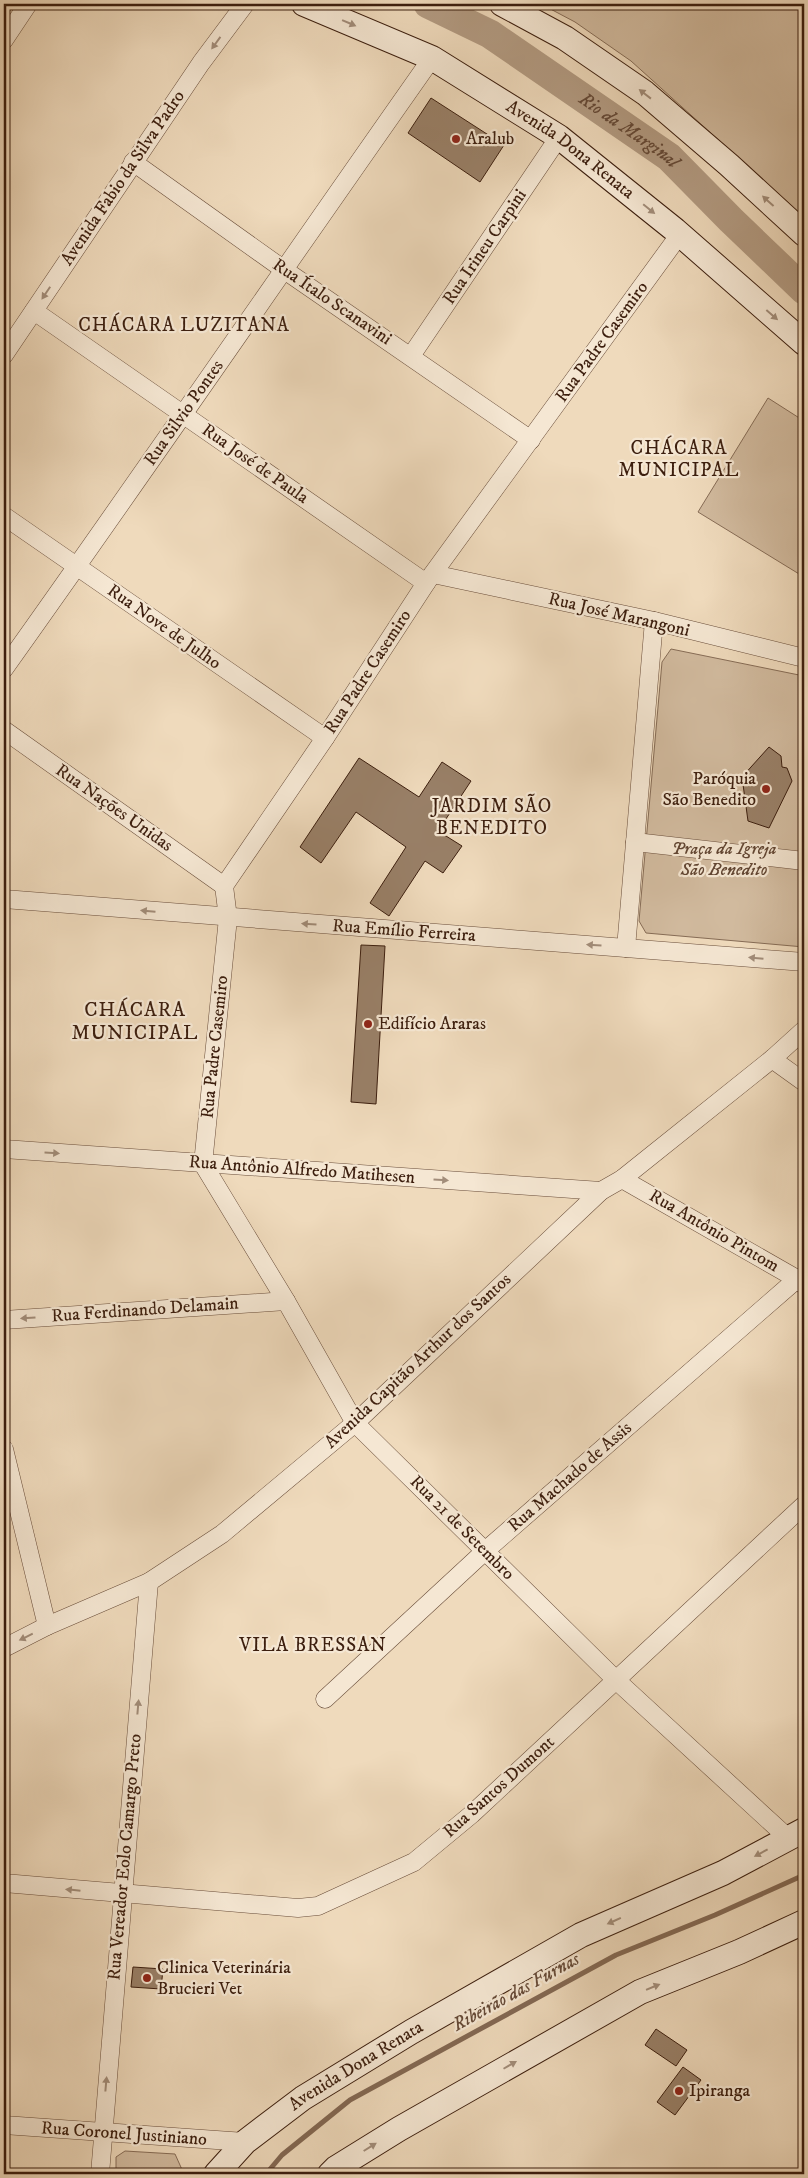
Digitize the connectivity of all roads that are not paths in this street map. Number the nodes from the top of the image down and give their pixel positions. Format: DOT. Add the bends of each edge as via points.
graph roads {
  1 [pos="28,4"];
  2 [pos="245,4"];
  3 [pos="304,4"];
  4 [pos="502,4"];
  5 [pos="4,40"];
  6 [pos="432,58"];
  7 [pos="559,137"];
  8 [pos="133,162"];
  9 [pos="680,234"];
  10 [pos="804,234"];
  11 [pos="283,269"];
  12 [pos="34,311"];
  13 [pos="804,343"];
  14 [pos="4,355"];
  15 [pos="411,356"];
  16 [pos="184,414"];
  17 [pos="532,440"];
  18 [pos="4,516"];
  19 [pos="77,566"];
  20 [pos="430,579"];
  21 [pos="654,621"];
  22 [pos="804,658"];
  23 [pos="4,669"];
  24 [pos="4,730"];
  25 [pos="325,738"];
  26 [pos="635,842"];
  27 [pos="804,861"];
  28 [pos="224,886"];
  29 [pos="4,899"];
  30 [pos="228,918"];
  31 [pos="626,948"];
  32 [pos="804,962"];
  33 [pos="804,1030"];
  34 [pos="772,1058"];
  35 [pos="804,1082"];
  36 [pos="4,1149"];
  37 [pos="203,1164"];
  38 [pos="622,1179"];
  39 [pos="601,1191"];
  40 [pos="800,1282"];
  41 [pos="286,1301"];
  42 [pos="4,1320"];
  43 [pos="355,1422"];
  44 [pos="4,1449"];
  45 [pos="804,1505"];
  46 [pos="485,1551"];
  47 [pos="149,1582"];
  48 [pos="47,1626"];
  49 [pos="4,1648"];
  50 [pos="616,1680"];
  51 [pos="326,1699"];
  52 [pos="796,1834"];
  53 [pos="4,1883"];
  54 [pos="122,1895"];
  55 [pos="804,1922"];
  56 [pos="4,2125"];
  57 [pos="102,2133"];
  58 [pos="245,2142"];
  59 [pos="100,2174"];
  60 [pos="216,2174"];
  61 [pos="330,2174"];
  1 -- 5 [label="street"];
  2 -- 8 [label="street, Avenida Fabio da Silva Padro, one-way"];
  3 -- 6 [label="main road, Avenida Dona Renata, one-way"];
  10 -- 4 [label="main road, one-way" via="729,164 645,93 565,38"];
  6 -- 7 [label="main road, Avenida Dona Renata"];
  6 -- 11 [label="street, Rua Silvio Pontes"];
  7 -- 9 [label="main road, Avenida Dona Renata, one-way"];
  7 -- 15 [label="street, Rua Irineu Carpini"];
  8 -- 11 [label="street, Rua Ítalo Scanavini"];
  8 -- 12 [label="street, Avenida Fabio da Silva Padro, one-way"];
  9 -- 13 [label="main road, Avenida Dona Renata, one-way"];
  9 -- 17 [label="street, Rua Padre Casemiro"];
  11 -- 15 [label="street, Rua Ítalo Scanavini"];
  11 -- 16 [label="street, Rua Silvio Pontes"];
  12 -- 14 [label="street, Avenida Fabio da Silva Padro"];
  12 -- 16 [label="street, Rua José de Paula"];
  15 -- 17 [label="street, Rua Ítalo Scanavini"];
  16 -- 19 [label="street, Rua Silvio Pontes"];
  16 -- 20 [label="street, Rua José de Paula"];
  17 -- 20 [label="street, Rua Padre Casemiro"];
  18 -- 19 [label="street, Rua Nove de Julho"];
  19 -- 23 [label="street, Rua Silvio Pontes"];
  19 -- 25 [label="street, Rua Nove de Julho"];
  20 -- 21 [label="street, Rua José Marangoni"];
  20 -- 25 [label="street, Rua Padre Casemiro"];
  21 -- 22 [label="street, Rua José Marangoni"];
  21 -- 26 [label="street"];
  24 -- 28 [label="street, Rua Nações Unidas"];
  25 -- 28 [label="street, Rua Padre Casemiro"];
  26 -- 27 [label="street"];
  26 -- 31 [label="street"];
  28 -- 30 [label="street, Rua Padre Casemiro"];
  30 -- 29 [label="street, Rua Emílio Ferreira, one-way"];
  31 -- 30 [label="street, Rua Emílio Ferreira, one-way"];
  30 -- 37 [label="street, Rua Padre Casemiro"];
  32 -- 31 [label="street, Rua Emílio Ferreira, one-way"];
  33 -- 34 [label="street, Avenida Capitão Arthur dos Santos"];
  34 -- 35 [label="street"];
  34 -- 38 [label="street, Avenida Capitão Arthur dos Santos"];
  36 -- 37 [label="street, Rua Antônio Alfredo Matihesen, one-way"];
  37 -- 39 [label="street, Rua Antônio Alfredo Matihesen, one-way"];
  37 -- 41 [label="street, Rua 21 de Setembro"];
  38 -- 39 [label="street, Avenida Capitão Arthur dos Santos"];
  38 -- 40 [label="street, Rua Antônio Pintom"];
  39 -- 43 [label="street, Avenida Capitão Arthur dos Santos"];
  40 -- 46 [label="street, Rua Machado de Assis"];
  41 -- 42 [label="street, Rua Ferdinando Delamain, one-way"];
  41 -- 43 [label="street, Rua 21 de Setembro"];
  43 -- 46 [label="street, Rua 21 de Setembro"];
  43 -- 47 [label="street, Avenida Capitão Arthur dos Santos" via="222,1534"];
  44 -- 48 [label="street"];
  45 -- 50 [label="street, Rua Santos Dumont"];
  46 -- 50 [label="street, Rua 21 de Setembro"];
  46 -- 51 [label="street, Rua Machado de Assis"];
  47 -- 48 [label="street, Avenida Capitão Arthur dos Santos"];
  54 -- 47 [label="street, Rua Vereador Eolo Camargo Preto, one-way"];
  48 -- 49 [label="street, Avenida Capitão Arthur dos Santos, one-way"];
  50 -- 52 [label="street, Rua 21 de Setembro"];
  50 -- 54 [label="street, Rua Santos Dumont" via="472,1814 414,1862 318,1906 298,1908"];
  52 -- 58 [label="main road, Avenida Dona Renata, one-way" via="723,1872 581,1935 303,2098"];
  54 -- 53 [label="street, Rua Santos Dumont, one-way"];
  57 -- 54 [label="street, Rua Vereador Eolo Camargo Preto, one-way"];
  61 -- 55 [label="main road, one-way" via="408,2124 640,1992"];
  56 -- 57 [label="street, Rua Coronel Justiniano"];
  57 -- 58 [label="street, Rua Coronel Justiniano"];
  57 -- 59 [label="street, Rua Vereador Eolo Camargo Preto"];
  58 -- 60 [label="main road, Avenida Dona Renata"];
}
